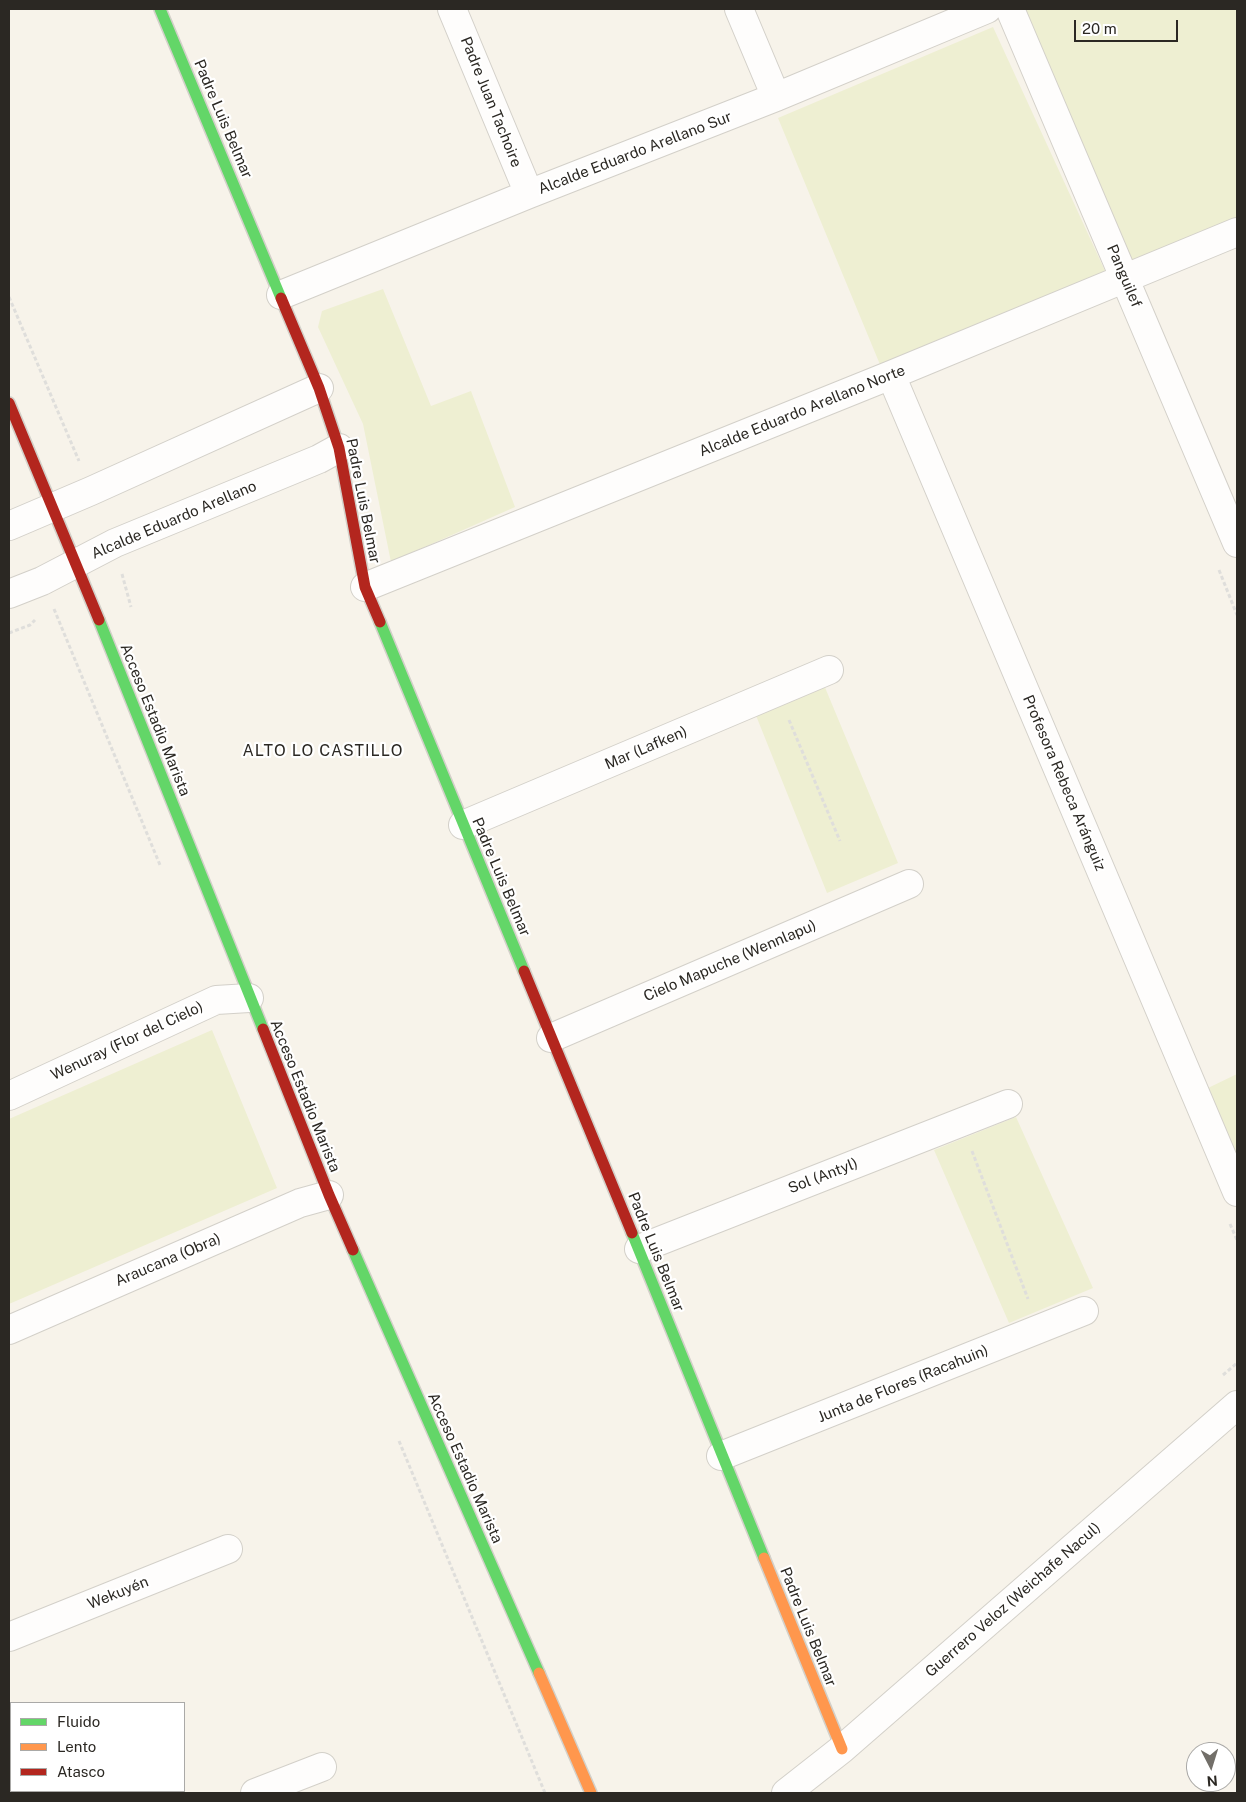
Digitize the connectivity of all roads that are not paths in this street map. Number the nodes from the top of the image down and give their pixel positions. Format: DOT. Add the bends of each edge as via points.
graph roads {
  1 [pos="160,9"];
  2 [pos="452,9"];
  3 [pos="739,9"];
  4 [pos="987,9"];
  5 [pos="1010,9"];
  6 [pos="776,97"];
  7 [pos="529,194"];
  8 [pos="1237,232"];
  9 [pos="1125,278"];
  10 [pos="281,295"];
  11 [pos="891,375"];
  12 [pos="319,388"];
  13 [pos="9,403"];
  14 [pos="339,448"];
  15 [pos="1230,505"];
  16 [pos="52,507"];
  17 [pos="9,526"];
  18 [pos="1237,543"];
  19 [pos="76,562"];
  20 [pos="365,587"];
  21 [pos="9,594"];
  22 [pos="828,670"];
  23 [pos="463,825"];
  24 [pos="909,884"];
  25 [pos="249,998"];
  26 [pos="551,1038"];
  27 [pos="9,1096"];
  28 [pos="1008,1104"];
  29 [pos="1237,1192"];
  30 [pos="329,1195"];
  31 [pos="639,1249"];
  32 [pos="1084,1311"];
  33 [pos="9,1330"];
  34 [pos="1237,1405"];
  35 [pos="721,1456"];
  36 [pos="228,1548"];
  37 [pos="9,1637"];
  38 [pos="842,1749"];
  39 [pos="322,1767"];
  40 [pos="255,1793"];
  41 [pos="591,1793"];
  42 [pos="786,1793"];
  1 -- 10 [label="street, Padre Luis Belmar"];
  2 -- 7 [label="street, Padre Juan Tachoire"];
  3 -- 6 [label="street"];
  4 -- 6 [label="street, Alcalde Eduardo Arellano Sur"];
  5 -- 9 [label="street, Panguilef"];
  6 -- 7 [label="street, Alcalde Eduardo Arellano Sur"];
  7 -- 10 [label="street, Alcalde Eduardo Arellano Sur"];
  8 -- 9 [label="street, Alcalde Eduardo Arellano Norte"];
  9 -- 11 [label="street, Alcalde Eduardo Arellano Norte"];
  9 -- 15 [label="street, Panguilef"];
  10 -- 12 [label="street, Padre Luis Belmar"];
  11 -- 20 [label="street, Alcalde Eduardo Arellano Norte"];
  11 -- 29 [label="street, Profesora Rebeca Aránguiz"];
  12 -- 14 [label="street, Padre Luis Belmar"];
  12 -- 16 [label="street"];
  13 -- 16 [label="street, Acceso Estadio Marista"];
  14 -- 19 [label="street, Alcalde Eduardo Arellano"];
  14 -- 20 [label="street, Padre Luis Belmar"];
  15 -- 18 [label="street, Panguilef"];
  16 -- 17 [label="street"];
  16 -- 19 [label="street, Acceso Estadio Marista"];
  19 -- 21 [label="street, Alcalde Eduardo Arellano"];
  19 -- 25 [label="street, Acceso Estadio Marista"];
  20 -- 23 [label="street, Padre Luis Belmar"];
  22 -- 23 [label="street, Mar (Lafken)"];
  23 -- 26 [label="street, Padre Luis Belmar"];
  24 -- 26 [label="street, Cielo Mapuche (Wennlapu)"];
  25 -- 27 [label="street, Wenuray (Flor del Cielo)" via="216,1000"];
  25 -- 30 [label="street, Acceso Estadio Marista"];
  26 -- 31 [label="street, Padre Luis Belmar"];
  28 -- 31 [label="street, Sol (Antyl)"];
  30 -- 33 [label="street, Araucana (Obra)" via="300,1203"];
  30 -- 41 [label="street, Acceso Estadio Marista"];
  31 -- 35 [label="street, Padre Luis Belmar"];
  32 -- 35 [label="street, Junta de Flores (Racahuin)"];
  34 -- 38 [label="street, Guerrero Veloz (Weichafe Nacul)"];
  35 -- 38 [label="street, Padre Luis Belmar"];
  36 -- 37 [label="street, Wekuyén"];
  38 -- 42 [label="street, Guerrero Veloz (Weichafe Nacul)"];
  39 -- 40 [label="street"];
}
